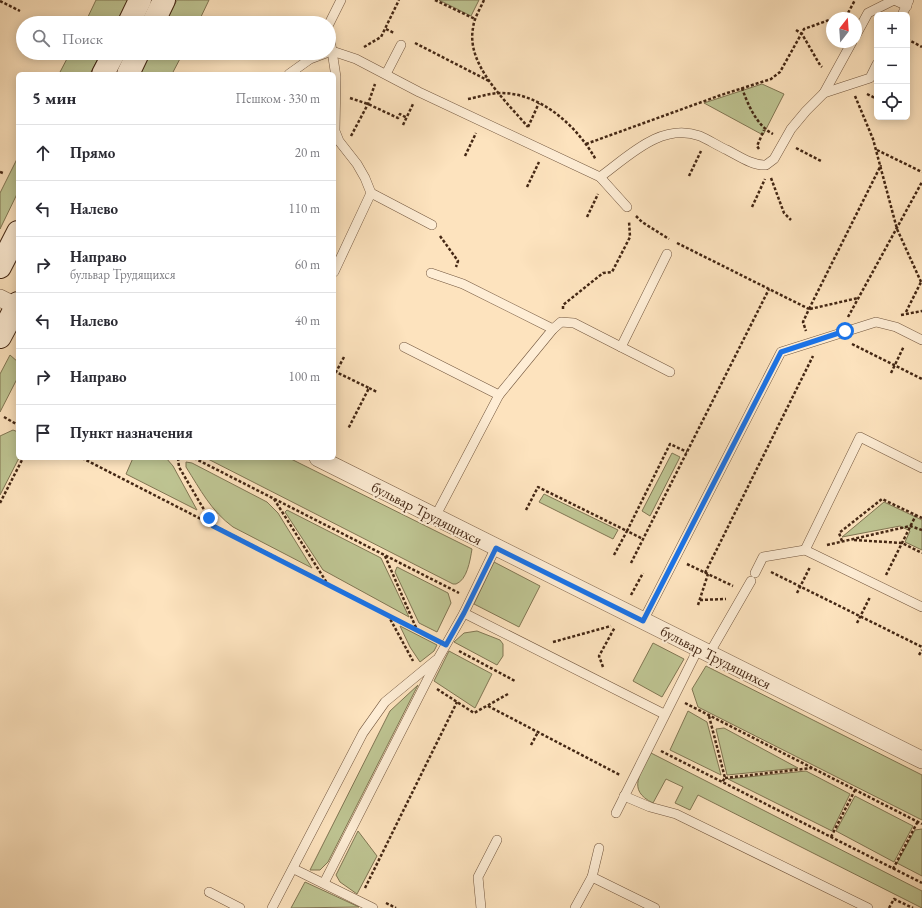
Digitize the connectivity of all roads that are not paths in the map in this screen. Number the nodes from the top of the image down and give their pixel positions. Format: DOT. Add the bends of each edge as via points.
graph roads {
  1 [pos="140,0"];
  2 [pos="164,0"];
  3 [pos="341,0"];
  4 [pos="908,3"];
  5 [pos="904,12"];
  6 [pos="132,16"];
  7 [pos="156,16"];
  8 [pos="333,16"];
  9 [pos="862,24"];
  10 [pos="400,40"];
  11 [pos="849,48"];
  12 [pos="336,54"];
  13 [pos="110,60"];
  14 [pos="135,60"];
  15 [pos="309,60"];
  16 [pos="331,60"];
  17 [pos="874,70"];
  18 [pos="104,72"];
  19 [pos="129,72"];
  20 [pos="292,72"];
  21 [pos="335,72"];
  22 [pos="382,73"];
  23 [pos="336,77"];
  24 [pos="336,93"];
  25 [pos="824,93"];
  26 [pos="336,134"];
  27 [pos="600,177"];
  28 [pos="371,193"];
  29 [pos="627,207"];
  30 [pos="432,225"];
  31 [pos="16,236"];
  32 [pos="667,254"];
  33 [pos="0,267"];
  34 [pos="336,268"];
  35 [pos="431,273"];
  36 [pos="13,304"];
  37 [pos="553,329"];
  38 [pos="0,337"];
  39 [pos="922,340"];
  40 [pos="404,347"];
  41 [pos="621,347"];
  42 [pos="670,372"];
  43 [pos="499,395"];
  44 [pos="322,460"];
  45 [pos="922,468"];
  46 [pos="435,517"];
  47 [pos="496,548"];
  48 [pos="805,550"];
  49 [pos="922,607"];
  50 [pos="464,613"];
  51 [pos="643,621"];
  52 [pos="703,651"];
  53 [pos="439,658"];
  54 [pos="664,714"];
  55 [pos="922,760"];
  56 [pos="624,796"];
  57 [pos="616,814"];
  58 [pos="497,840"];
  59 [pos="599,848"];
  60 [pos="294,869"];
  61 [pos="592,877"];
  62 [pos="324,883"];
  63 [pos="209,892"];
  64 [pos="240,908"];
  65 [pos="272,908"];
  66 [pos="373,908"];
  67 [pos="481,908"];
  68 [pos="576,908"];
  69 [pos="655,908"];
  70 [pos="868,908"];
  1 -- 6 [label="street"];
  2 -- 7 [label="street"];
  3 -- 8 [label="lane"];
  4 -- 5 [label="lane"];
  4 -- 9 [label="lane" via="894,0 868,13"];
  10 -- 22 [label="lane"];
  11 -- 25 [label="lane"];
  12 -- 22 [label="lane" via="356,59"];
  13 -- 18 [label="street"];
  14 -- 19 [label="street"];
  15 -- 20 [label="lane"];
  16 -- 21 [label="lane"];
  17 -- 25 [label="lane" via="870,78"];
  22 -- 27 [label="lane"];
  23 -- 24 [label="lane"];
  25 -- 27 [label="lane" via="791,129 774,159 766,165 755,164 706,140 682,132 668,133 655,138"];
  26 -- 28 [label="lane" via="344,149 360,168"];
  27 -- 29 [label="lane"];
  28 -- 30 [label="lane"];
  28 -- 34 [label="lane"];
  31 -- 33 [label="street"];
  32 -- 41 [label="lane"];
  35 -- 37 [label="lane" via="463,284"];
  36 -- 38 [label="street"];
  37 -- 41 [label="lane" via="561,322 574,323"];
  37 -- 43 [label="lane"];
  39 -- 51 [label="lane" via="896,327 876,322 781,352"];
  40 -- 43 [label="lane"];
  41 -- 42 [label="lane"];
  43 -- 46 [label="lane"];
  44 -- 46 [label="street, бульвар Трудящихся"];
  45 -- 48 [label="lane" via="860,437"];
  46 -- 47 [label="street, бульвар Трудящихся"];
  47 -- 50 [label="lane"];
  47 -- 51 [label="street, бульвар Трудящихся"];
  48 -- 49 [label="lane"];
  48 -- 52 [label="lane" via="763,557 742,595"];
  50 -- 53 [label="lane"];
  50 -- 54 [label="lane"];
  51 -- 52 [label="street, бульвар Трудящихся"];
  52 -- 54 [label="lane" via="672,697"];
  52 -- 55 [label="street, бульвар Трудящихся"];
  53 -- 60 [label="lane" via="385,702 363,733"];
  53 -- 62 [label="lane"];
  54 -- 56 [label="lane"];
  56 -- 57 [label="lane"];
  56 -- 70 [label="lane" via="676,814"];
  58 -- 67 [label="lane" via="478,877"];
  59 -- 61 [label="lane"];
  60 -- 62 [label="lane"];
  60 -- 65 [label="lane"];
  61 -- 68 [label="lane"];
  61 -- 69 [label="lane"];
  62 -- 66 [label="lane"];
  63 -- 64 [label="lane"];
}
